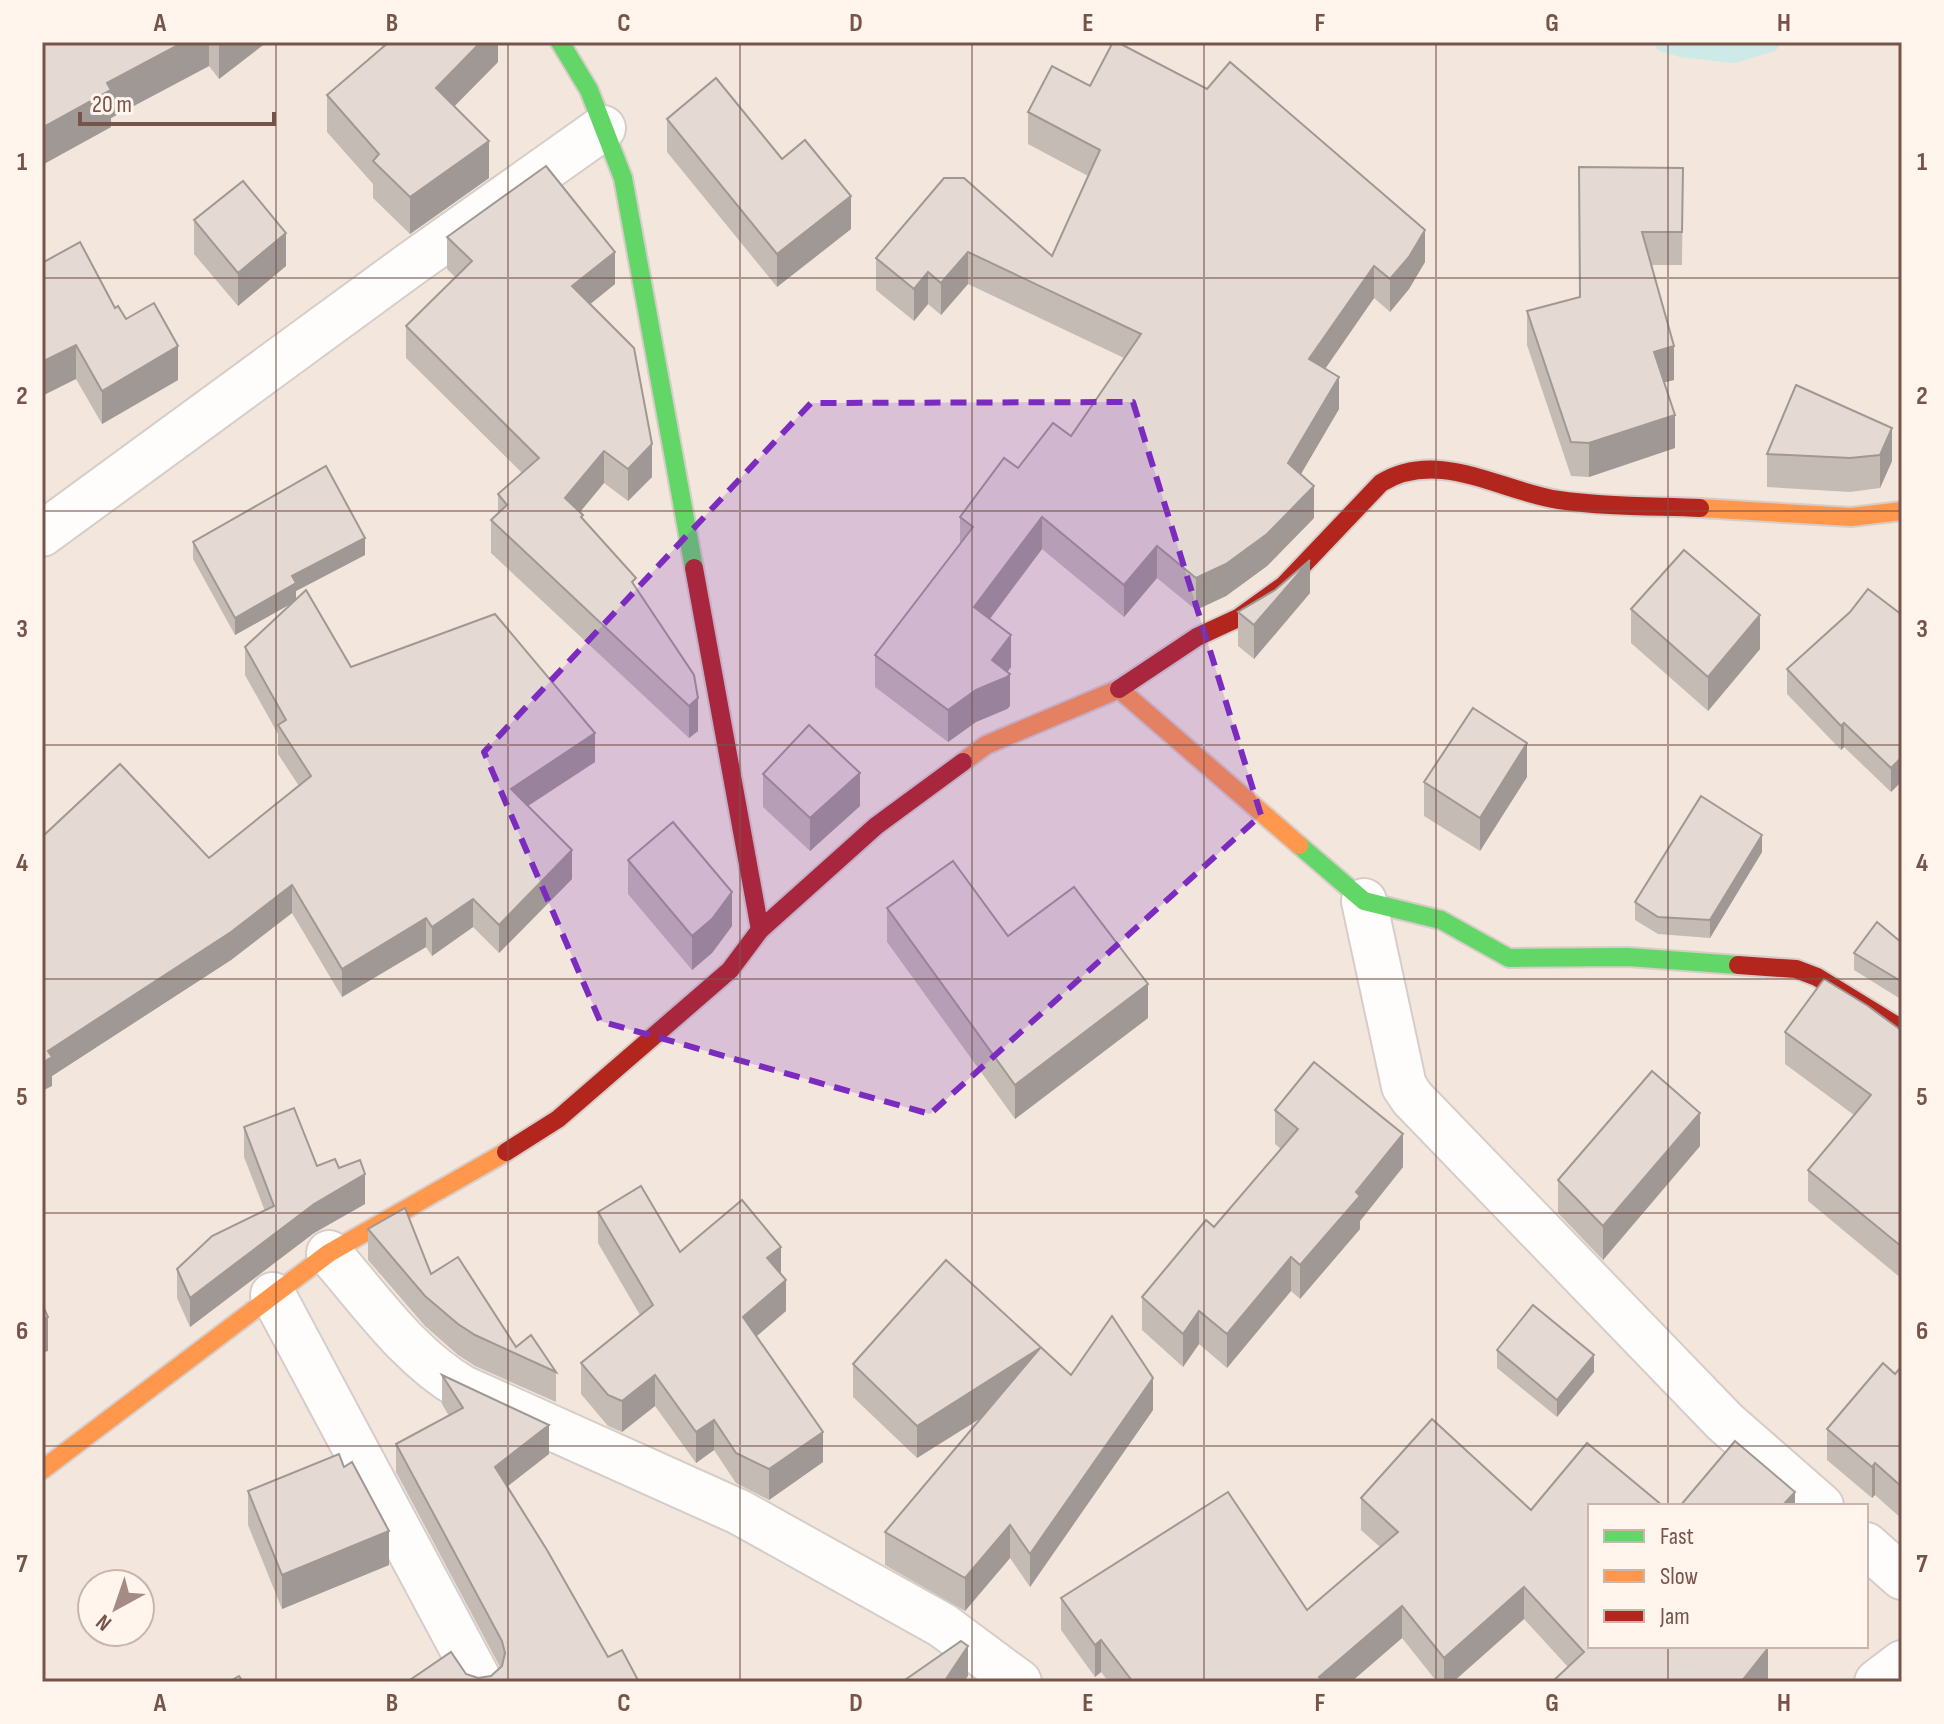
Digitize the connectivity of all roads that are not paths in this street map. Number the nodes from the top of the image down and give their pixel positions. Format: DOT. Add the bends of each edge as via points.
graph roads {
  1 [pos="560,42"];
  2 [pos="603,128"];
  3 [pos="1902,511"];
  4 [pos="42,534"];
  5 [pos="1119,689"];
  6 [pos="1364,901"];
  7 [pos="760,930"];
  8 [pos="1902,1029"];
  9 [pos="329,1253"];
  10 [pos="273,1295"];
  11 [pos="42,1470"];
  12 [pos="1819,1504"];
  13 [pos="1868,1547"];
  14 [pos="1902,1577"];
  15 [pos="1902,1663"];
  16 [pos="480,1682"];
  17 [pos="1019,1682"];
  18 [pos="1877,1682"];
  1 -- 2 [label="street" via="572,57"];
  2 -- 4 [label="street"];
  2 -- 7 [label="street" via="623,178"];
  3 -- 5 [label="street" via="1851,517 1558,500 1447,470 1399,472 1381,483 1261,603 1197,637"];
  5 -- 6 [label="street"];
  5 -- 7 [label="street" via="986,745 876,826"];
  6 -- 8 [label="street" via="1441,920 1509,958 1628,957 1796,969"];
  6 -- 12 [label="street" via="1404,1086 1412,1098 1725,1422"];
  7 -- 9 [label="street" via="730,970 538,1134"];
  9 -- 10 [label="street"];
  9 -- 17 [label="street" via="426,1363 446,1378 739,1512 942,1625"];
  10 -- 11 [label="street"];
  10 -- 16 [label="street"];
  13 -- 14 [label="street"];
  15 -- 18 [label="street"];
}
